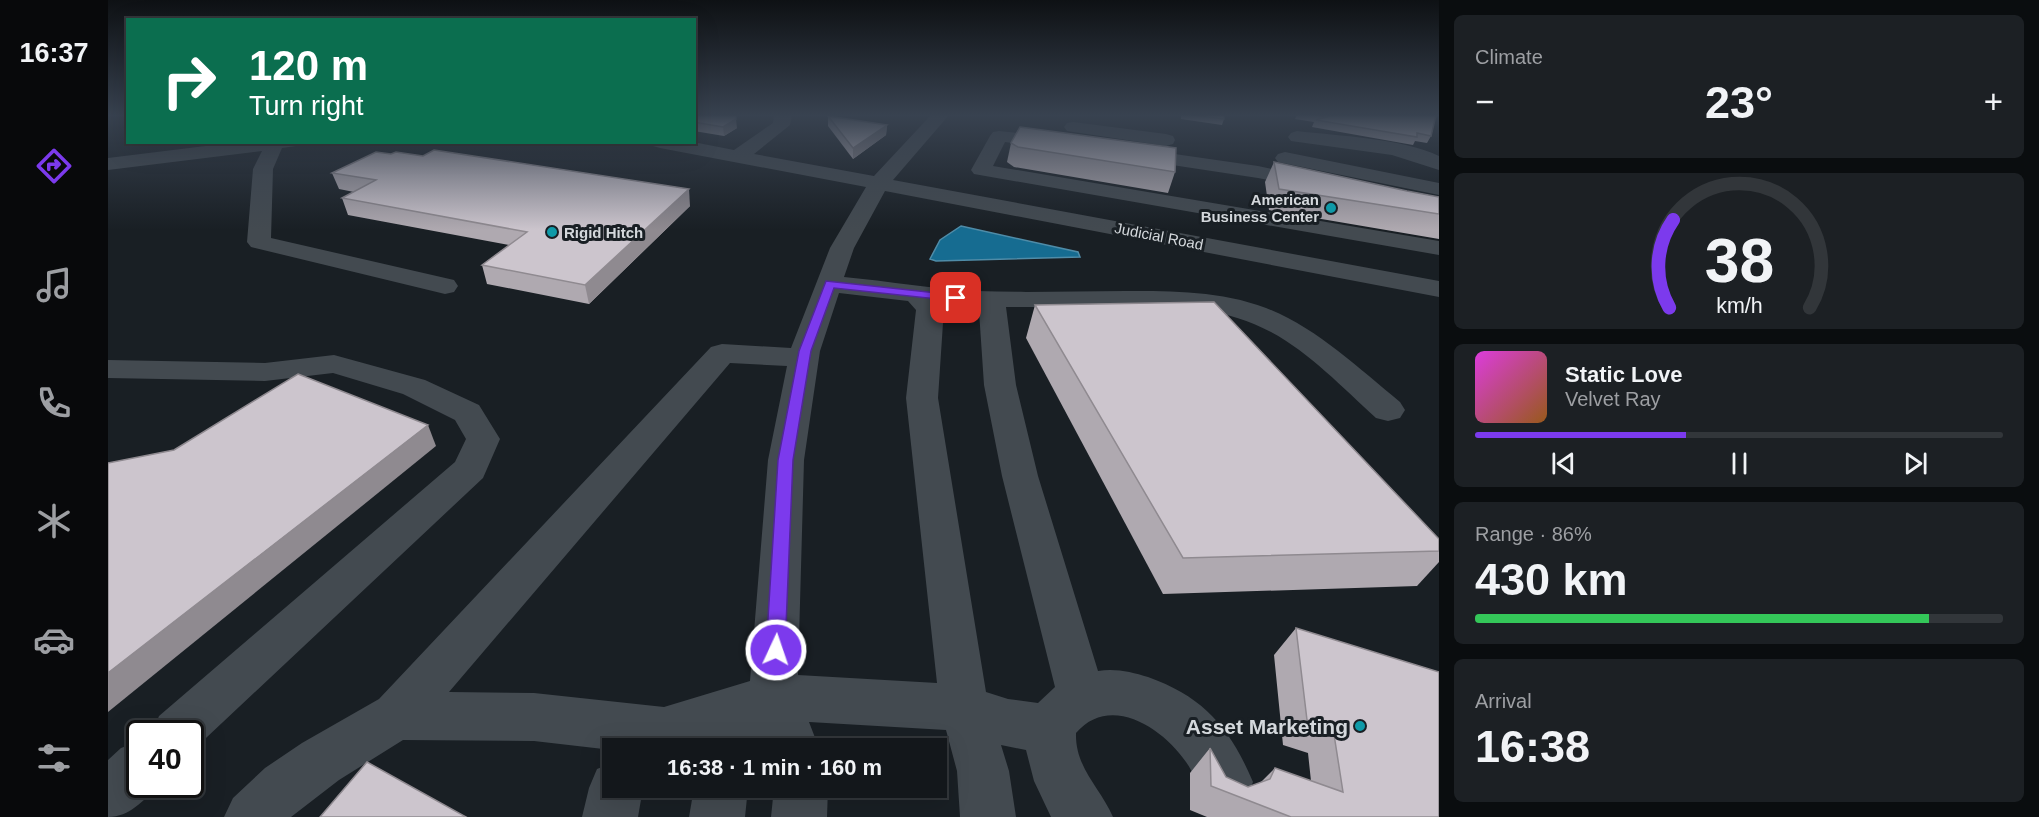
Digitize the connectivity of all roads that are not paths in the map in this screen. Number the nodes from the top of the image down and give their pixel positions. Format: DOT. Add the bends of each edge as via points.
graph roads {
  1 [pos="198,153"];
  2 [pos="275,153"];
  3 [pos="717,153"];
  4 [pos="742,153"];
  5 [pos="906,153"];
  6 [pos="990,153"];
  7 [pos="1127,153"];
  8 [pos="1254,153"];
  9 [pos="1406,153"];
  10 [pos="737,157"];
  11 [pos="108,164"];
  12 [pos="1439,164"];
  13 [pos="1215,165"];
  14 [pos="878,184"];
  15 [pos="1079,187"];
  16 [pos="1338,189"];
  17 [pos="1439,189"];
  18 [pos="1215,210"];
  19 [pos="1066,219"];
  20 [pos="1439,248"];
  21 [pos="830,284"];
  22 [pos="445,286"];
  23 [pos="1439,289"];
  24 [pos="917,295"];
  25 [pos="976,299"];
  26 [pos="804,358"];
  27 [pos="108,369"];
  28 [pos="1388,410"];
  29 [pos="773,697"];
  30 [pos="964,708"];
  31 [pos="1066,714"];
  32 [pos="397,716"];
  33 [pos="192,720"];
  34 [pos="625,738"];
  35 [pos="744,738"];
  36 [pos="790,738"];
  37 [pos="126,779"];
  38 [pos="1226,782"];
  39 [pos="108,795"];
  40 [pos="613,798"];
  41 [pos="720,798"];
  42 [pos="800,798"];
  43 [pos="252,817"];
  44 [pos="610,817"];
  45 [pos="717,817"];
  46 [pos="799,817"];
  47 [pos="988,817"];
  48 [pos="1085,817"];
  1 -- 11 [label="street"];
  2 -- 22 [label="street" via="263,170 259,242"];
  3 -- 10 [label="street, Judicial Road"];
  4 -- 10 [label="street"];
  5 -- 14 [label="street"];
  6 -- 15 [label="street" via="981,170"];
  7 -- 13 [label="street"];
  8 -- 17 [label="street"];
  9 -- 12 [label="street"];
  10 -- 14 [label="street, Judicial Road"];
  13 -- 16 [label="street"];
  13 -- 18 [label="street"];
  14 -- 19 [label="street, Judicial Road"];
  14 -- 21 [label="street" via="842,248"];
  15 -- 18 [label="street"];
  15 -- 19 [label="street"];
  18 -- 20 [label="street"];
  19 -- 23 [label="street, Judicial Road"];
  21 -- 24 [label="street"];
  21 -- 26 [label="street"];
  24 -- 25 [label="street"];
  24 -- 30 [label="street" via="930,308 922,398"];
  25 -- 28 [label="street" via="1184,299 1239,308 1268,318 1302,339"];
  25 -- 31 [label="street" via="993,308 1000,385"];
  26 -- 29 [label="street" via="786,460"];
  26 -- 32 [label="street" via="722,353"];
  27 -- 33 [label="street" via="265,372 334,364 414,387 467,413 483,440 470,469"];
  29 -- 30 [label="street"];
  29 -- 34 [label="street" via="664,732"];
  29 -- 35 [label="street"];
  29 -- 36 [label="street"];
  30 -- 31 [label="street" via="1008,723"];
  30 -- 47 [label="street" via="983,771"];
  31 -- 38 [label="street" via="1093,693 1117,692 1143,698 1170,711 1194,731 1213,755"];
  31 -- 48 [label="street" via="1050,740 1067,795"];
  32 -- 34 [label="street" via="534,717"];
  32 -- 43 [label="street" via="326,758 266,802"];
  37 -- 39 [label="street"];
  40 -- 44 [label="street"];
  41 -- 45 [label="street"];
  42 -- 46 [label="street"];
}
